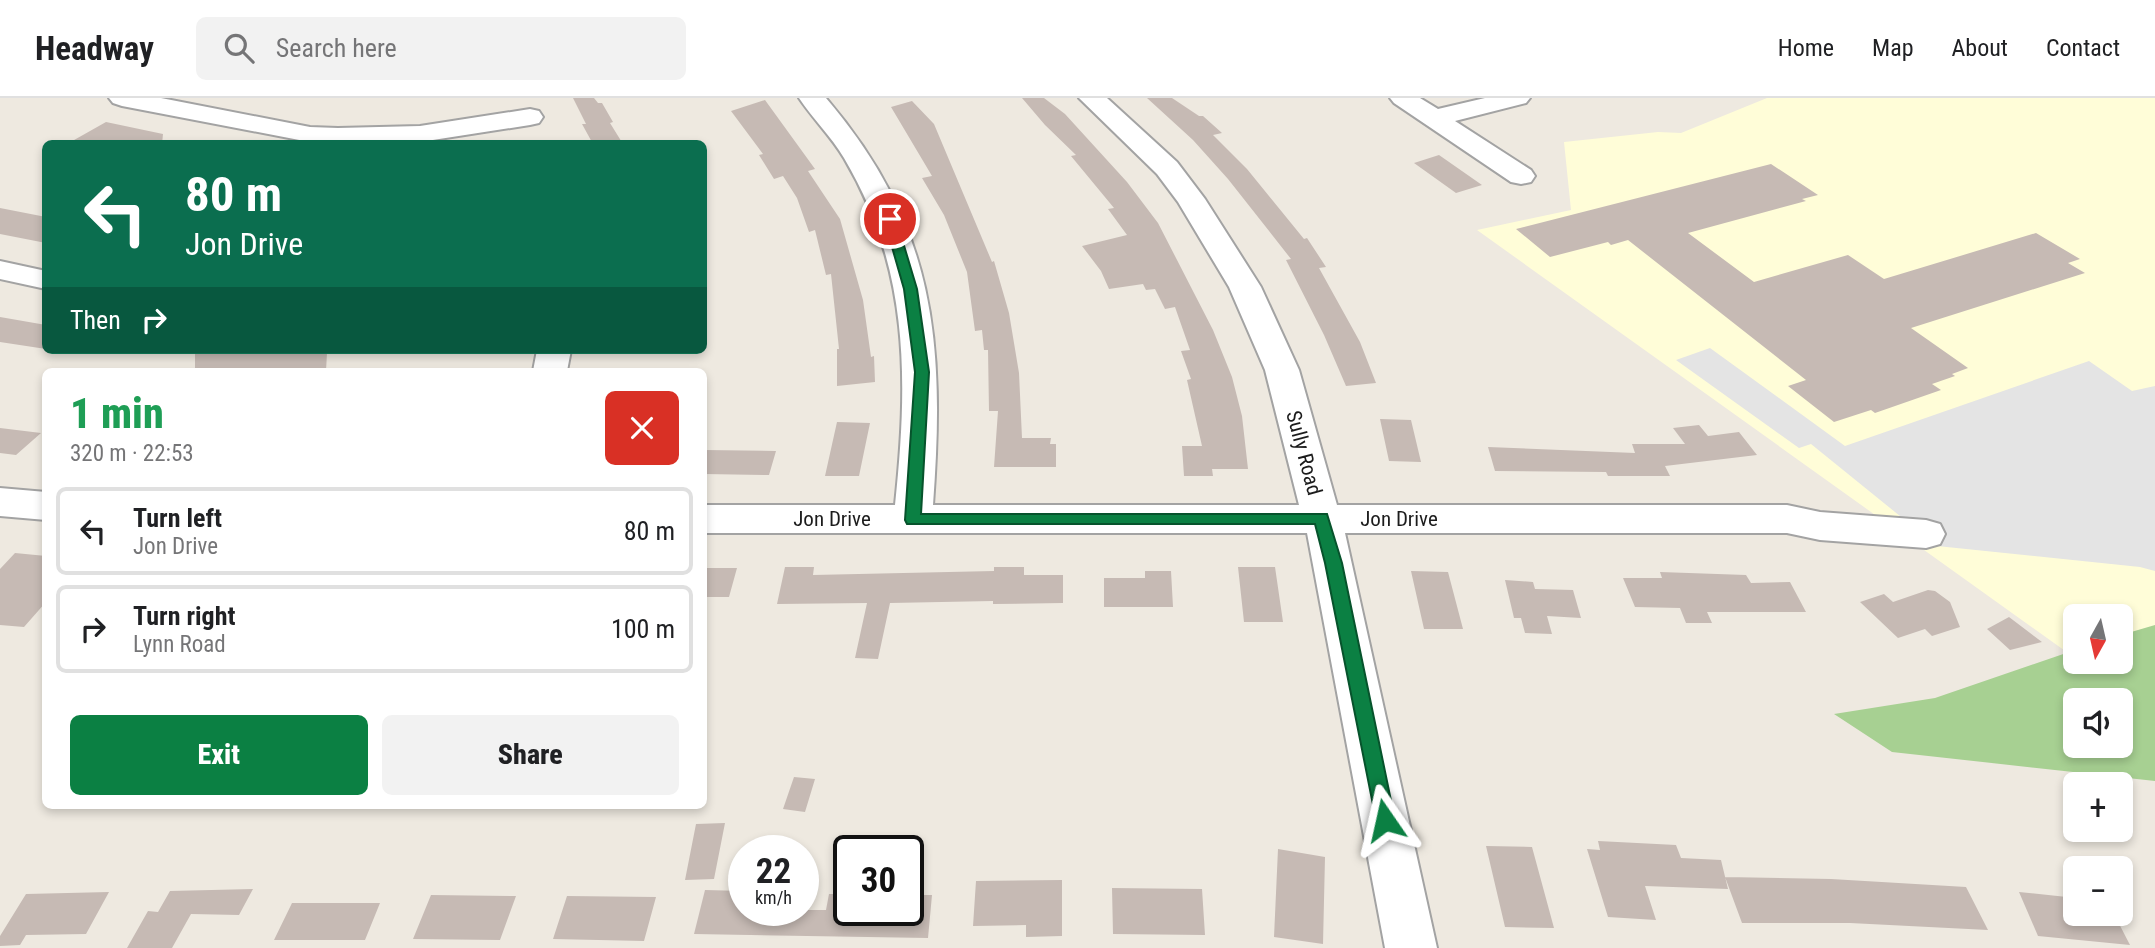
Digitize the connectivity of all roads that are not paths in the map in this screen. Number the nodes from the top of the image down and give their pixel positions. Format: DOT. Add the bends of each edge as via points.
graph roads {
  1 [pos="121,98"];
  2 [pos="812,98"];
  3 [pos="1092,98"];
  4 [pos="1403,98"];
  5 [pos="1517,98"];
  6 [pos="526,108"];
  7 [pos="1434,118"];
  8 [pos="539,140"];
  9 [pos="1521,176"];
  10 [pos="0,270"];
  11 [pos="42,279"];
  12 [pos="0,502"];
  13 [pos="42,506"];
  14 [pos="1321,518"];
  15 [pos="707,519"];
  16 [pos="913,520"];
  17 [pos="1926,534"];
  18 [pos="1411,948"];
  1 -- 6 [label="street" via="310,135 337,136 446,132"];
  2 -- 16 [label="street" via="851,146 873,183 890,219 910,289 922,372"];
  3 -- 14 [label="street, Sully Road" via="1167,168 1209,226 1245,288 1282,370"];
  4 -- 7 [label="street"];
  5 -- 7 [label="street"];
  6 -- 8 [label="street"];
  7 -- 9 [label="street"];
  10 -- 11 [label="street"];
  12 -- 13 [label="street"];
  14 -- 16 [label="street, Jon Drive"];
  14 -- 17 [label="street, Jon Drive" via="1787,519"];
  14 -- 18 [label="street, Sully Road" via="1334,563"];
  15 -- 16 [label="street, Jon Drive"];
}
